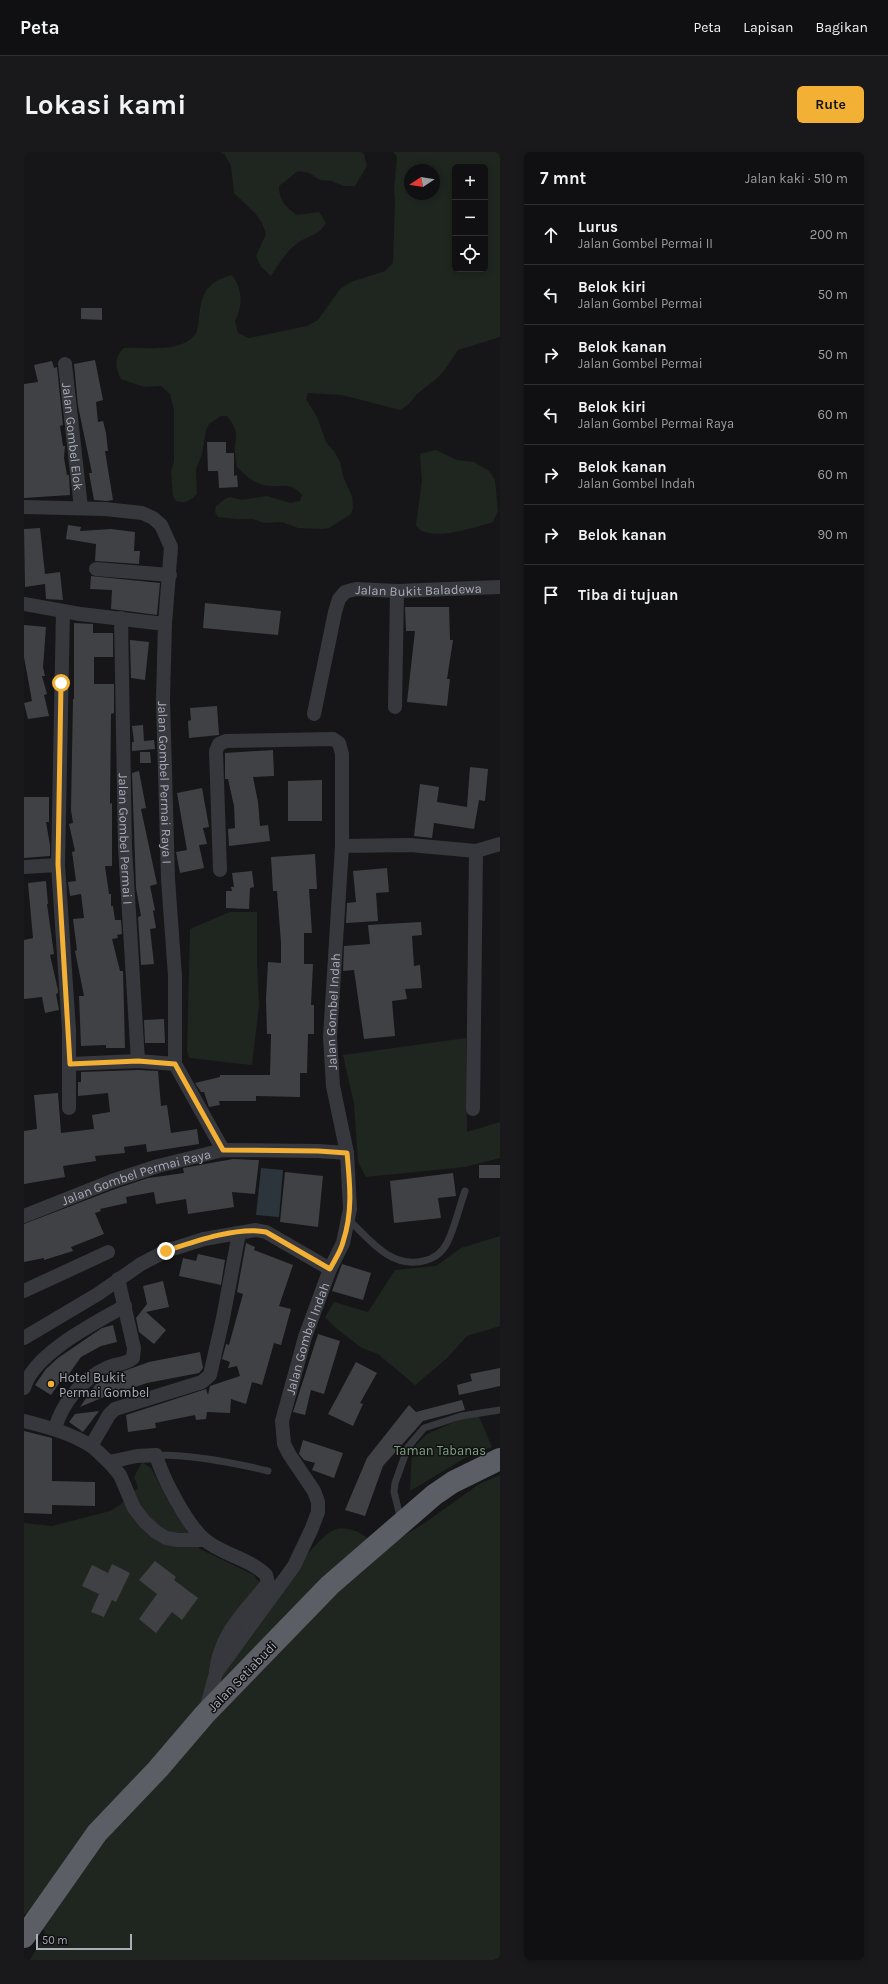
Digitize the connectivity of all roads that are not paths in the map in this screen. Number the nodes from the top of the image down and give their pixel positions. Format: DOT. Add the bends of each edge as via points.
graph roads {
  1 [pos="65,364"];
  2 [pos="24,507"];
  3 [pos="81,508"];
  4 [pos="142,513"];
  5 [pos="96,569"];
  6 [pos="170,575"];
  7 [pos="500,587"];
  8 [pos="397,591"];
  9 [pos="24,604"];
  10 [pos="63,611"];
  11 [pos="121,618"];
  12 [pos="165,624"];
  13 [pos="395,707"];
  14 [pos="314,714"];
  15 [pos="500,844"];
  16 [pos="342,846"];
  17 [pos="476,851"];
  18 [pos="58,864"];
  19 [pos="24,867"];
  20 [pos="220,870"];
  21 [pos="138,1061"];
  22 [pos="70,1064"];
  23 [pos="175,1064"];
  24 [pos="69,1108"];
  25 [pos="473,1109"];
  26 [pos="223,1150"];
  27 [pos="347,1153"];
  28 [pos="465,1191"];
  29 [pos="24,1216"];
  30 [pos="349,1220"];
  31 [pos="239,1233"];
  32 [pos="108,1252"];
  33 [pos="330,1269"];
  34 [pos="118,1279"];
  35 [pos="24,1291"];
  36 [pos="125,1306"];
  37 [pos="24,1338"];
  38 [pos="24,1388"];
  39 [pos="500,1410"];
  40 [pos="24,1421"];
  41 [pos="55,1429"];
  42 [pos="91,1446"];
  43 [pos="156,1455"];
  44 [pos="500,1459"];
  45 [pos="109,1462"];
  46 [pos="268,1471"];
  47 [pos="401,1522"];
  48 [pos="205,1540"];
  49 [pos="216,1673"];
  50 [pos="205,1714"];
  51 [pos="24,1937"];
  1 -- 3 [label="street, Jalan Gombel Elok"];
  2 -- 3 [label="street, Jalan Gombel Elok"];
  3 -- 4 [label="street, Jalan Gombel Elok"];
  4 -- 6 [label="street, Jalan Gombel Permai Raya I" via="161,525 167,535 171,547"];
  5 -- 6 [label="street"];
  6 -- 12 [label="street, Jalan Gombel Permai Raya I"];
  7 -- 8 [label="street, Jalan Bukit Baladewa"];
  8 -- 13 [label="street"];
  8 -- 14 [label="street, Jalan Bukit Baladewa" via="356,589 345,592 339,599"];
  9 -- 10 [label="street"];
  10 -- 11 [label="street"];
  10 -- 18 [label="street"];
  11 -- 12 [label="street"];
  11 -- 21 [label="street, Jalan Gombel Permai I" via="125,847"];
  12 -- 23 [label="street, Jalan Gombel Permai Raya I" via="163,723 174,976"];
  15 -- 17 [label="street"];
  16 -- 17 [label="street" via="410,845"];
  16 -- 20 [label="street, Jalan Gombel Indah" via="342,754 339,743 333,739 226,741 219,744 216,751"];
  16 -- 27 [label="street, Jalan Gombel Indah" via="330,1036 334,1086"];
  17 -- 25 [label="street"];
  18 -- 19 [label="street"];
  18 -- 22 [label="street"];
  21 -- 22 [label="street"];
  21 -- 23 [label="street"];
  22 -- 24 [label="street"];
  23 -- 26 [label="street"];
  26 -- 27 [label="street, Jalan Gombel Permai Raya"];
  26 -- 29 [label="street, Jalan Gombel Permai Raya" via="158,1166 112,1181"];
  27 -- 30 [label="street, Jalan Gombel Indah"];
  28 -- 30 [label="lane" via="446,1244 440,1252 424,1261 406,1262 393,1258"];
  30 -- 33 [label="street, Jalan Gombel Indah" via="343,1243"];
  31 -- 33 [label="street" via="256,1230 266,1232"];
  31 -- 34 [label="street" via="204,1238 166,1251"];
  31 -- 42 [label="street" via="210,1375 202,1382 115,1409"];
  32 -- 35 [label="street"];
  33 -- 49 [label="street, Jalan Gombel Indah" via="305,1336 282,1421 284,1444 314,1491 318,1512 294,1566"];
  34 -- 36 [label="street"];
  34 -- 37 [label="street" via="98,1294"];
  36 -- 38 [label="street" via="61,1344 38,1365"];
  36 -- 41 [label="street" via="134,1348 133,1358 98,1373 76,1390 59,1414"];
  39 -- 47 [label="lane" via="462,1416 424,1428 408,1447 395,1483 394,1492"];
  40 -- 41 [label="street"];
  41 -- 42 [label="street"];
  42 -- 45 [label="street"];
  43 -- 45 [label="street"];
  43 -- 46 [label="lane" via="182,1455"];
  43 -- 48 [label="street" via="169,1487"];
  44 -- 47 [label="highway, Jalan Setiabudi" via="453,1482"];
  45 -- 48 [label="street" via="120,1475 134,1508 156,1532 166,1538 178,1540"];
  47 -- 50 [label="highway, Jalan Setiabudi" via="330,1585"];
  48 -- 49 [label="street" via="262,1571 268,1578 268,1583 222,1644"];
  49 -- 50 [label="street, Jalan Gombel Indah"];
  50 -- 51 [label="highway, Jalan Setiabudi" via="158,1769 97,1833"];
}
